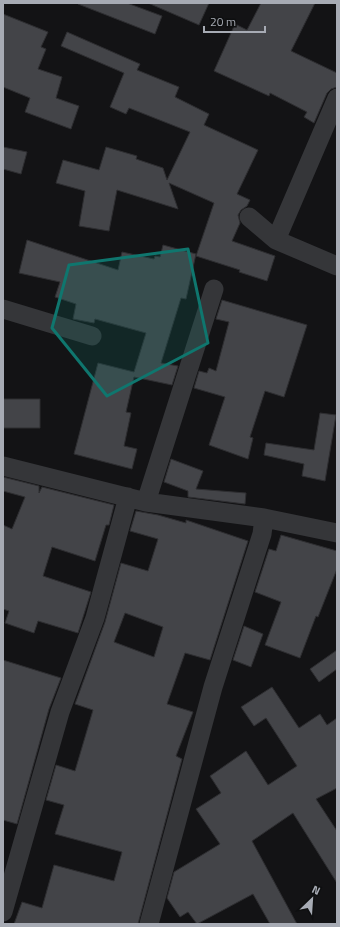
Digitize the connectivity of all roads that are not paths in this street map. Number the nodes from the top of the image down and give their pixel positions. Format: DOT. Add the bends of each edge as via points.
graph roads {
  1 [pos="337,98"];
  2 [pos="249,217"];
  3 [pos="276,240"];
  4 [pos="337,266"];
  5 [pos="214,289"];
  6 [pos="3,309"];
  7 [pos="92,336"];
  8 [pos="3,466"];
  9 [pos="137,499"];
  10 [pos="264,518"];
  11 [pos="337,533"];
  12 [pos="3,912"];
  13 [pos="149,924"];
  1 -- 3 [label="street"];
  2 -- 3 [label="street"];
  3 -- 4 [label="street"];
  5 -- 9 [label="street"];
  6 -- 7 [label="street"];
  8 -- 9 [label="street"];
  9 -- 10 [label="street"];
  9 -- 12 [label="street" via="60,712"];
  10 -- 11 [label="street"];
  10 -- 13 [label="street" via="262,534 213,687"];
}
